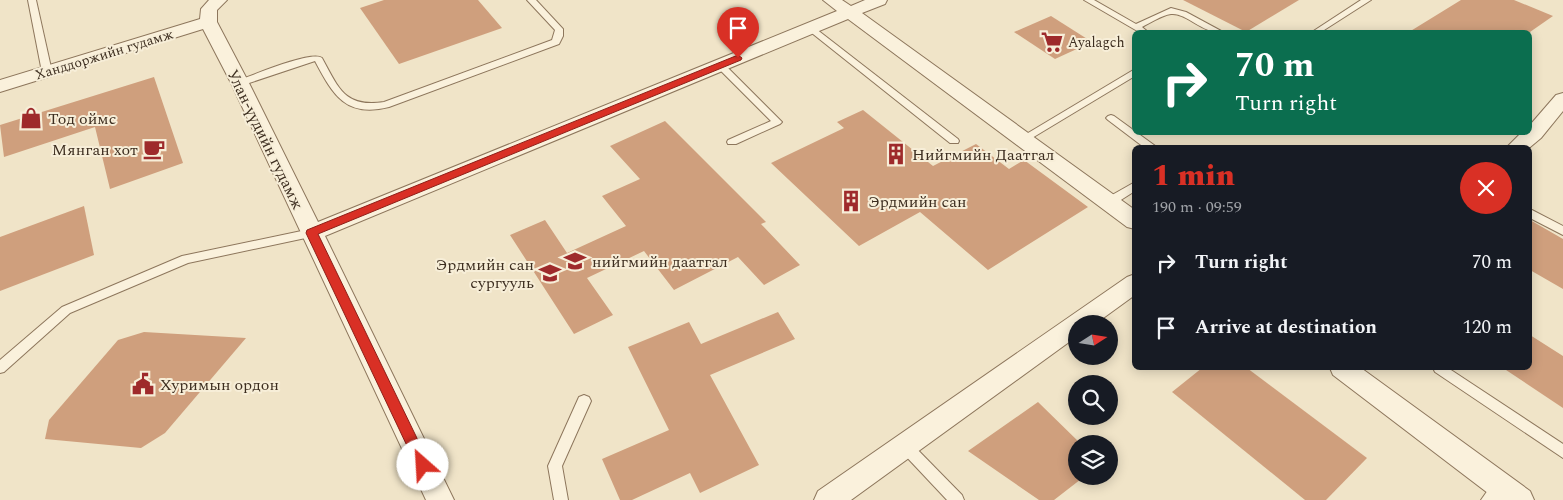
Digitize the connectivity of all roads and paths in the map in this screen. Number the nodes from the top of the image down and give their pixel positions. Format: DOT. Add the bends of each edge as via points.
graph roads {
  1 [pos="32,0"];
  2 [pos="219,0"];
  3 [pos="531,0"];
  4 [pos="831,0"];
  5 [pos="879,0"];
  6 [pos="1088,0"];
  7 [pos="1367,0"];
  8 [pos="850,12"];
  9 [pos="208,22"];
  10 [pos="1135,27"];
  11 [pos="811,28"];
  12 [pos="1140,30"];
  13 [pos="1214,30"];
  14 [pos="1319,30"];
  15 [pos="720,65"];
  16 [pos="47,72"];
  17 [pos="1132,74"];
  18 [pos="240,83"];
  19 [pos="0,86"];
  20 [pos="1563,99"];
  21 [pos="1111,118"];
  22 [pos="1132,133"];
  23 [pos="1135,135"];
  24 [pos="1532,135"];
  25 [pos="1532,135"];
  26 [pos="1023,138"];
  27 [pos="954,141"];
  28 [pos="732,142"];
  29 [pos="1149,145"];
  30 [pos="1520,145"];
  31 [pos="1132,188"];
  32 [pos="1109,202"];
  33 [pos="1532,214"];
  34 [pos="1132,219"];
  35 [pos="1563,231"];
  36 [pos="311,233"];
  37 [pos="1132,285"];
  38 [pos="1090,315"];
  39 [pos="1068,330"];
  40 [pos="0,368"];
  41 [pos="1345,370"];
  42 [pos="1442,370"];
  43 [pos="584,401"];
  44 [pos="905,446"];
  45 [pos="1563,452"];
  46 [pos="1502,495"];
  47 [pos="440,500"];
  48 [pos="561,500"];
  49 [pos="828,500"];
  50 [pos="957,500"];
  1 -- 16 [label="lane"];
  2 -- 9 [label="street" via="209,9"];
  3 -- 18 [label="lane" via="559,29 556,42 386,105 350,104 340,97 318,58"];
  4 -- 8 [label="street"];
  5 -- 8 [label="street"];
  6 -- 10 [label="lane"];
  7 -- 14 [label="lane"];
  8 -- 11 [label="street"];
  8 -- 26 [label="street"];
  9 -- 16 [label="street, Ханддоржийн гудамж"];
  9 -- 18 [label="street, Улан-үүдийн гудамж"];
  10 -- 12 [label="lane"];
  10 -- 13 [label="lane" via="1171,12 1183,14"];
  11 -- 15 [label="street"];
  11 -- 27 [label="lane"];
  15 -- 28 [label="lane" via="777,122"];
  15 -- 36 [label="street"];
  16 -- 19 [label="street, Ханддоржийн гудамж"];
  17 -- 26 [label="lane"];
  18 -- 36 [label="street, Улан-үүдийн гудамж"];
  20 -- 25 [label="street"];
  21 -- 22 [label="lane"];
  23 -- 29 [label="lane"];
  24 -- 30 [label="street"];
  26 -- 32 [label="street"];
  31 -- 32 [label="lane"];
  32 -- 34 [label="street"];
  33 -- 35 [label="lane"];
  36 -- 40 [label="lane" via="186,259 66,310"];
  36 -- 47 [label="street, Улан-үүдийн гудамж"];
  37 -- 38 [label="street"];
  39 -- 44 [label="street"];
  41 -- 46 [label="street"];
  42 -- 45 [label="lane"];
  43 -- 48 [label="lane" via="556,466"];
  44 -- 49 [label="street"];
  44 -- 50 [label="lane"];
}
